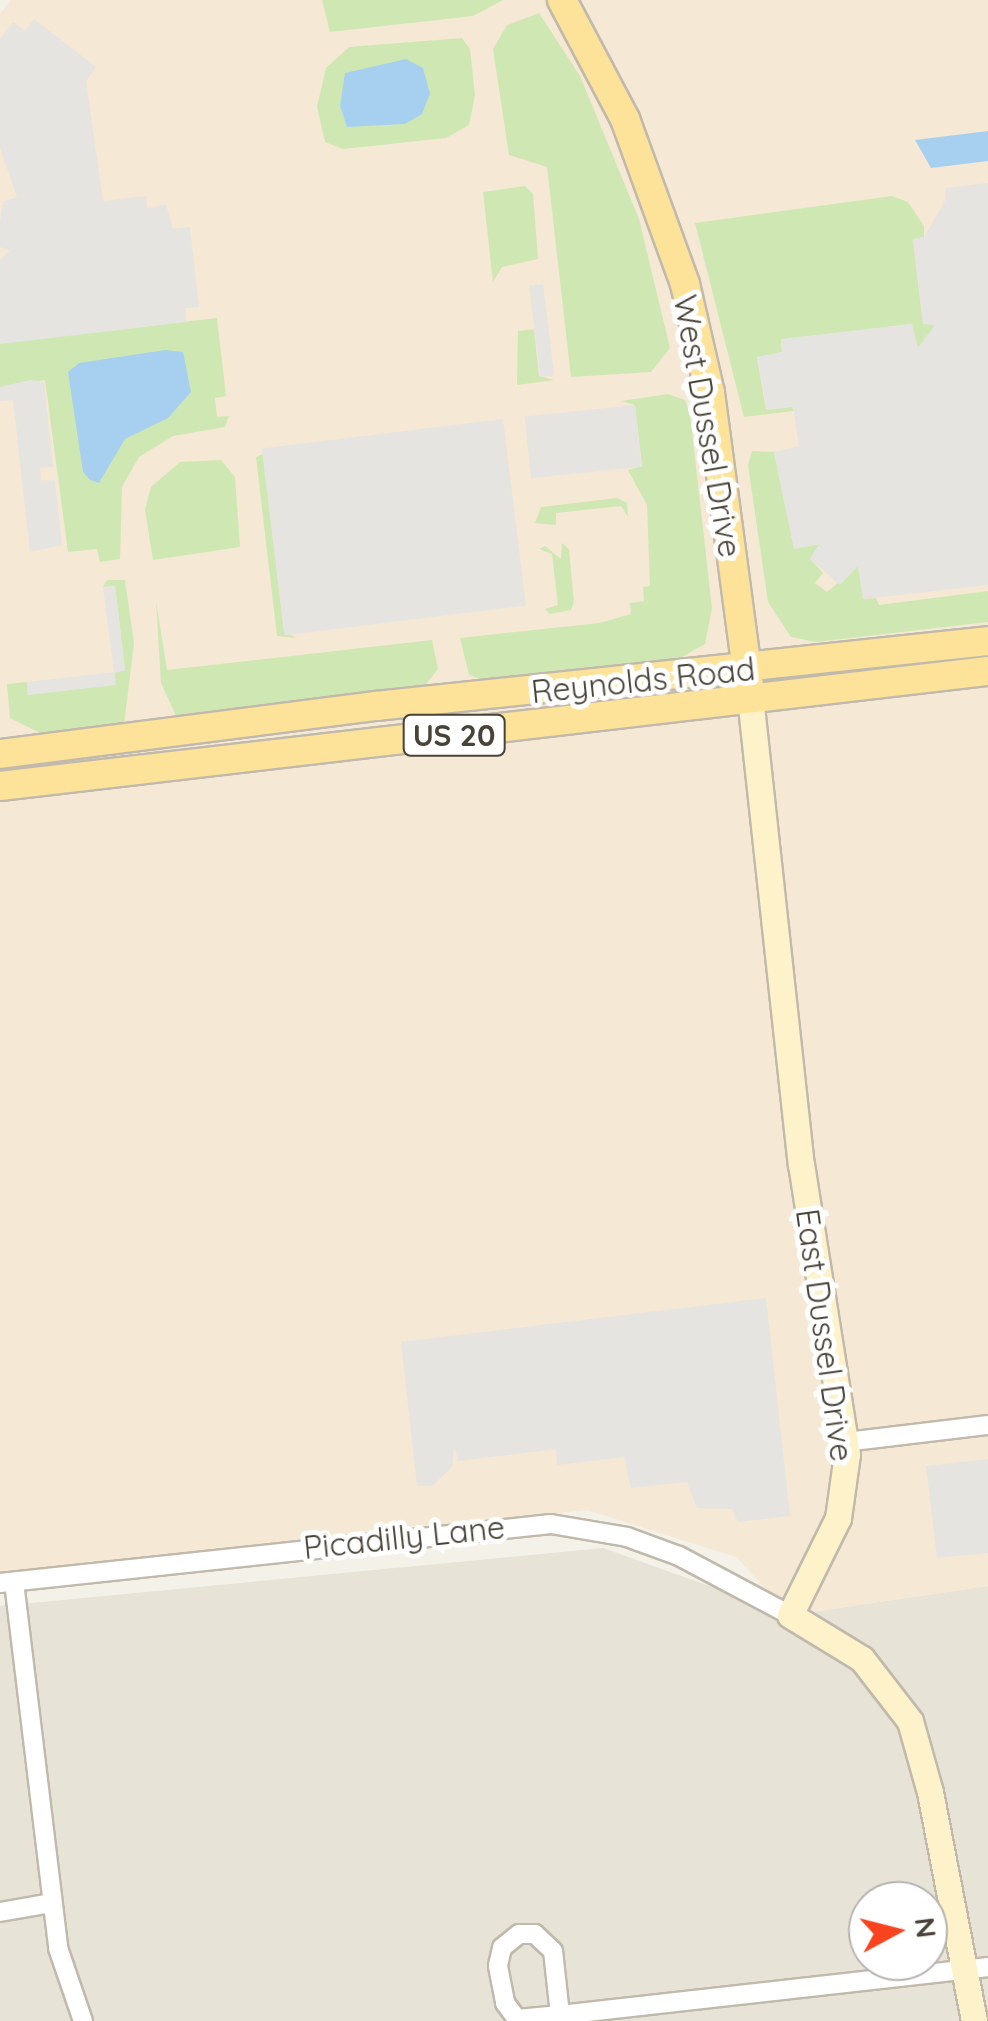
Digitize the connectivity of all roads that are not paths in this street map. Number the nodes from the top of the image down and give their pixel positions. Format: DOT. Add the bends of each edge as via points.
graph roads {
  1 [pos="562,0"];
  2 [pos="988,641"];
  3 [pos="988,671"];
  4 [pos="748,683"];
  5 [pos="0,754"];
  6 [pos="0,786"];
  7 [pos="988,1425"];
  8 [pos="845,1442"];
  9 [pos="7,1582"];
  10 [pos="790,1615"];
  11 [pos="52,1903"];
  12 [pos="0,1912"];
  13 [pos="977,1968"];
  14 [pos="560,2015"];
  15 [pos="83,2021"];
  16 [pos="974,2021"];
  1 -- 4 [label="main road, West Dussel Drive" via="625,120 685,284 712,409"];
  2 -- 4 [label="main road, Reynolds Road / US 20"];
  3 -- 4 [label="main road, Reynolds Road / US 20"];
  4 -- 5 [label="main road, Reynolds Road / US 20" via="388,704"];
  4 -- 6 [label="main road, Reynolds Road / US 20"];
  4 -- 8 [label="street, East Dussel Drive" via="801,1164"];
  7 -- 8 [label="street"];
  8 -- 10 [label="street, East Dussel Drive" via="838,1518"];
  9 -- 10 [label="street, Picadilly Lane" via="551,1524 627,1537 679,1556"];
  9 -- 11 [label="street"];
  10 -- 13 [label="street" via="862,1660 910,1720"];
  11 -- 12 [label="street"];
  11 -- 15 [label="street" via="58,1948"];
  13 -- 14 [label="street"];
  13 -- 16 [label="street"];
  14 -- 14 [label="street" via="553,1951 535,1934 519,1934 502,1948 505,2003 518,2019"];
}
